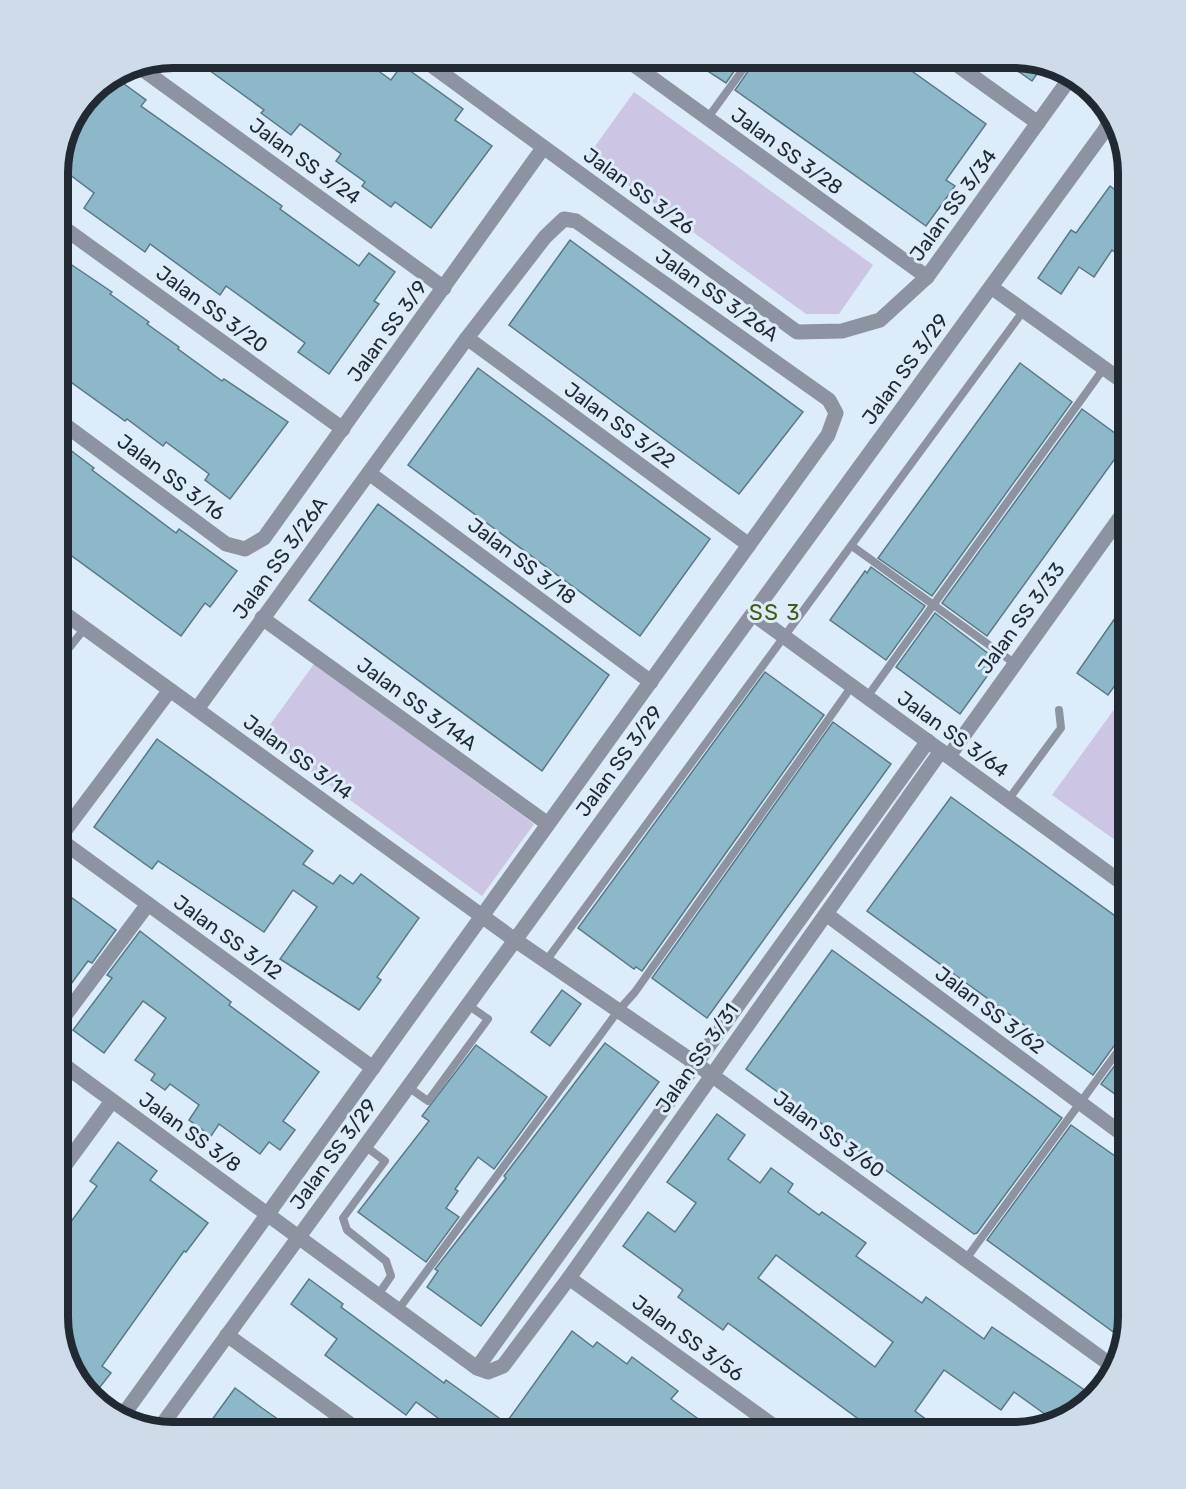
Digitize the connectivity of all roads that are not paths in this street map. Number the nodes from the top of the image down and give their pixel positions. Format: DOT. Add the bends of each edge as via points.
graph roads {
  1 [pos="435,68"];
  2 [pos="638,68"];
  3 [pos="744,68"];
  4 [pos="961,68"];
  5 [pos="145,72"];
  6 [pos="1067,83"];
  7 [pos="707,119"];
  8 [pos="1038,123"];
  9 [pos="1110,131"];
  10 [pos="543,148"];
  11 [pos="68,231"];
  12 [pos="927,277"];
  13 [pos="991,287"];
  14 [pos="444,288"];
  15 [pos="1024,310"];
  16 [pos="842,331"];
  17 [pos="467,338"];
  18 [pos="1104,368"];
  19 [pos="1118,378"];
  20 [pos="68,427"];
  21 [pos="343,429"];
  22 [pos="369,473"];
  23 [pos="1118,521"];
  24 [pos="264,538"];
  25 [pos="749,545"];
  26 [pos="852,546"];
  27 [pos="935,606"];
  28 [pos="753,614"];
  29 [pos="68,616"];
  30 [pos="262,618"];
  31 [pos="86,628"];
  32 [pos="784,636"];
  33 [pos="68,650"];
  34 [pos="1014,663"];
  35 [pos="651,682"];
  36 [pos="852,686"];
  37 [pos="170,690"];
  38 [pos="867,697"];
  39 [pos="197,709"];
  40 [pos="1059,710"];
  41 [pos="939,750"];
  42 [pos="1008,800"];
  43 [pos="548,824"];
  44 [pos="68,827"];
  45 [pos="68,847"];
  46 [pos="1118,880"];
  47 [pos="148,904"];
  48 [pos="826,914"];
  49 [pos="482,916"];
  50 [pos="515,940"];
  51 [pos="546,961"];
  52 [pos="468,1005"];
  53 [pos="68,1011"];
  54 [pos="618,1011"];
  55 [pos="1118,1051"];
  56 [pos="695,1063"];
  57 [pos="68,1068"];
  58 [pos="373,1068"];
  59 [pos="711,1075"];
  60 [pos="408,1087"];
  61 [pos="112,1101"];
  62 [pos="1080,1103"];
  63 [pos="1118,1131"];
  64 [pos="365,1146"];
  65 [pos="68,1161"];
  66 [pos="268,1214"];
  67 [pos="299,1238"];
  68 [pos="966,1259"];
  69 [pos="568,1278"];
  70 [pos="378,1295"];
  71 [pos="398,1310"];
  72 [pos="227,1335"];
  73 [pos="1108,1363"];
  74 [pos="477,1368"];
  75 [pos="126,1411"];
  76 [pos="165,1421"];
  77 [pos="346,1421"];
  78 [pos="767,1421"];
  1 -- 10 [label="street, Jalan SS 3/26"];
  2 -- 7 [label="street, Jalan SS 3/28"];
  3 -- 7 [label="lane"];
  4 -- 8 [label="street"];
  5 -- 14 [label="street, Jalan SS 3/24"];
  6 -- 8 [label="street, Jalan SS 3/34"];
  7 -- 12 [label="street, Jalan SS 3/28"];
  8 -- 12 [label="street, Jalan SS 3/34"];
  9 -- 13 [label="street, Jalan SS 3/29"];
  10 -- 14 [label="street, Jalan SS 3/9"];
  10 -- 16 [label="street, Jalan SS 3/26" via="797,332"];
  11 -- 21 [label="street, Jalan SS 3/20"];
  12 -- 16 [label="street, Jalan SS 3/34" via="880,320"];
  13 -- 15 [label="street"];
  13 -- 28 [label="street, Jalan SS 3/29"];
  14 -- 21 [label="street, Jalan SS 3/9"];
  15 -- 18 [label="street"];
  15 -- 26 [label="lane"];
  17 -- 22 [label="street, Jalan SS 3/26A"];
  17 -- 25 [label="street, Jalan SS 3/22"];
  17 -- 25 [label="street, Jalan SS 3/26A" via="545,237 564,219 576,221 829,400 836,413 828,435"];
  18 -- 19 [label="street"];
  18 -- 27 [label="lane"];
  20 -- 24 [label="street, Jalan SS 3/16" via="226,544 245,549"];
  21 -- 24 [label="street, Jalan SS 3/9"];
  22 -- 30 [label="street, Jalan SS 3/26A"];
  22 -- 35 [label="street, Jalan SS 3/18"];
  23 -- 34 [label="street, Jalan SS 3/33"];
  25 -- 35 [label="street, Jalan SS 3/26A"];
  26 -- 27 [label="lane"];
  26 -- 32 [label="lane"];
  27 -- 34 [label="lane"];
  27 -- 38 [label="lane"];
  28 -- 32 [label="street, Jalan SS 3/64"];
  28 -- 50 [label="street, Jalan SS 3/29"];
  29 -- 31 [label="street, Jalan SS 3/14"];
  30 -- 39 [label="street, Jalan SS 3/26A"];
  30 -- 43 [label="street, Jalan SS 3/14A"];
  31 -- 33 [label="lane"];
  31 -- 37 [label="street, Jalan SS 3/14"];
  32 -- 36 [label="street, Jalan SS 3/64"];
  32 -- 51 [label="lane"];
  34 -- 41 [label="street, Jalan SS 3/33"];
  35 -- 43 [label="street, Jalan SS 3/26A"];
  36 -- 38 [label="street, Jalan SS 3/64"];
  36 -- 54 [label="lane"];
  37 -- 39 [label="street, Jalan SS 3/14"];
  37 -- 44 [label="street"];
  38 -- 41 [label="street, Jalan SS 3/64"];
  39 -- 49 [label="street, Jalan SS 3/14"];
  40 -- 42 [label="lane" via="1061,728"];
  41 -- 42 [label="street, Jalan SS 3/64"];
  41 -- 48 [label="street, Jalan SS 3/31"];
  41 -- 56 [label="street, Jalan SS 3/31"];
  42 -- 46 [label="street, Jalan SS 3/64"];
  43 -- 49 [label="street, Jalan SS 3/26A"];
  45 -- 47 [label="street, Jalan SS 3/12"];
  47 -- 53 [label="street"];
  47 -- 58 [label="street, Jalan SS 3/12"];
  48 -- 59 [label="street, Jalan SS 3/31"];
  48 -- 62 [label="street, Jalan SS 3/62"];
  49 -- 50 [label="street, Jalan SS 3/14"];
  49 -- 58 [label="street, Jalan SS 3/26A"];
  50 -- 51 [label="street, Jalan SS 3/60"];
  50 -- 52 [label="street, Jalan SS 3/29"];
  51 -- 54 [label="street, Jalan SS 3/60"];
  52 -- 60 [label="street, Jalan SS 3/29"];
  52 -- 60 [label="lane" via="488,1019 428,1101"];
  54 -- 56 [label="street, Jalan SS 3/60"];
  54 -- 71 [label="lane"];
  55 -- 62 [label="lane"];
  56 -- 59 [label="street, Jalan SS 3/60"];
  56 -- 74 [label="street, Jalan SS 3/31"];
  57 -- 61 [label="street, Jalan SS 3/8"];
  58 -- 66 [label="street, Jalan SS 3/26A"];
  59 -- 68 [label="street, Jalan SS 3/60"];
  59 -- 69 [label="street, Jalan SS 3/31"];
  60 -- 64 [label="street, Jalan SS 3/29"];
  61 -- 65 [label="street"];
  61 -- 66 [label="street, Jalan SS 3/8"];
  62 -- 63 [label="street, Jalan SS 3/62"];
  62 -- 68 [label="lane"];
  64 -- 67 [label="street, Jalan SS 3/29"];
  64 -- 70 [label="lane" via="385,1161 344,1223 389,1267 391,1276"];
  66 -- 67 [label="street, Jalan SS 3/8"];
  66 -- 75 [label="street, Jalan SS 3/26A"];
  67 -- 70 [label="street"];
  67 -- 72 [label="street, Jalan SS 3/29"];
  68 -- 73 [label="street, Jalan SS 3/60"];
  69 -- 74 [label="street, Jalan SS 3/31" via="503,1366 488,1372"];
  69 -- 78 [label="street, Jalan SS 3/56"];
  70 -- 71 [label="street"];
  71 -- 74 [label="street"];
  72 -- 76 [label="street, Jalan SS 3/29"];
  72 -- 77 [label="street"];
}
